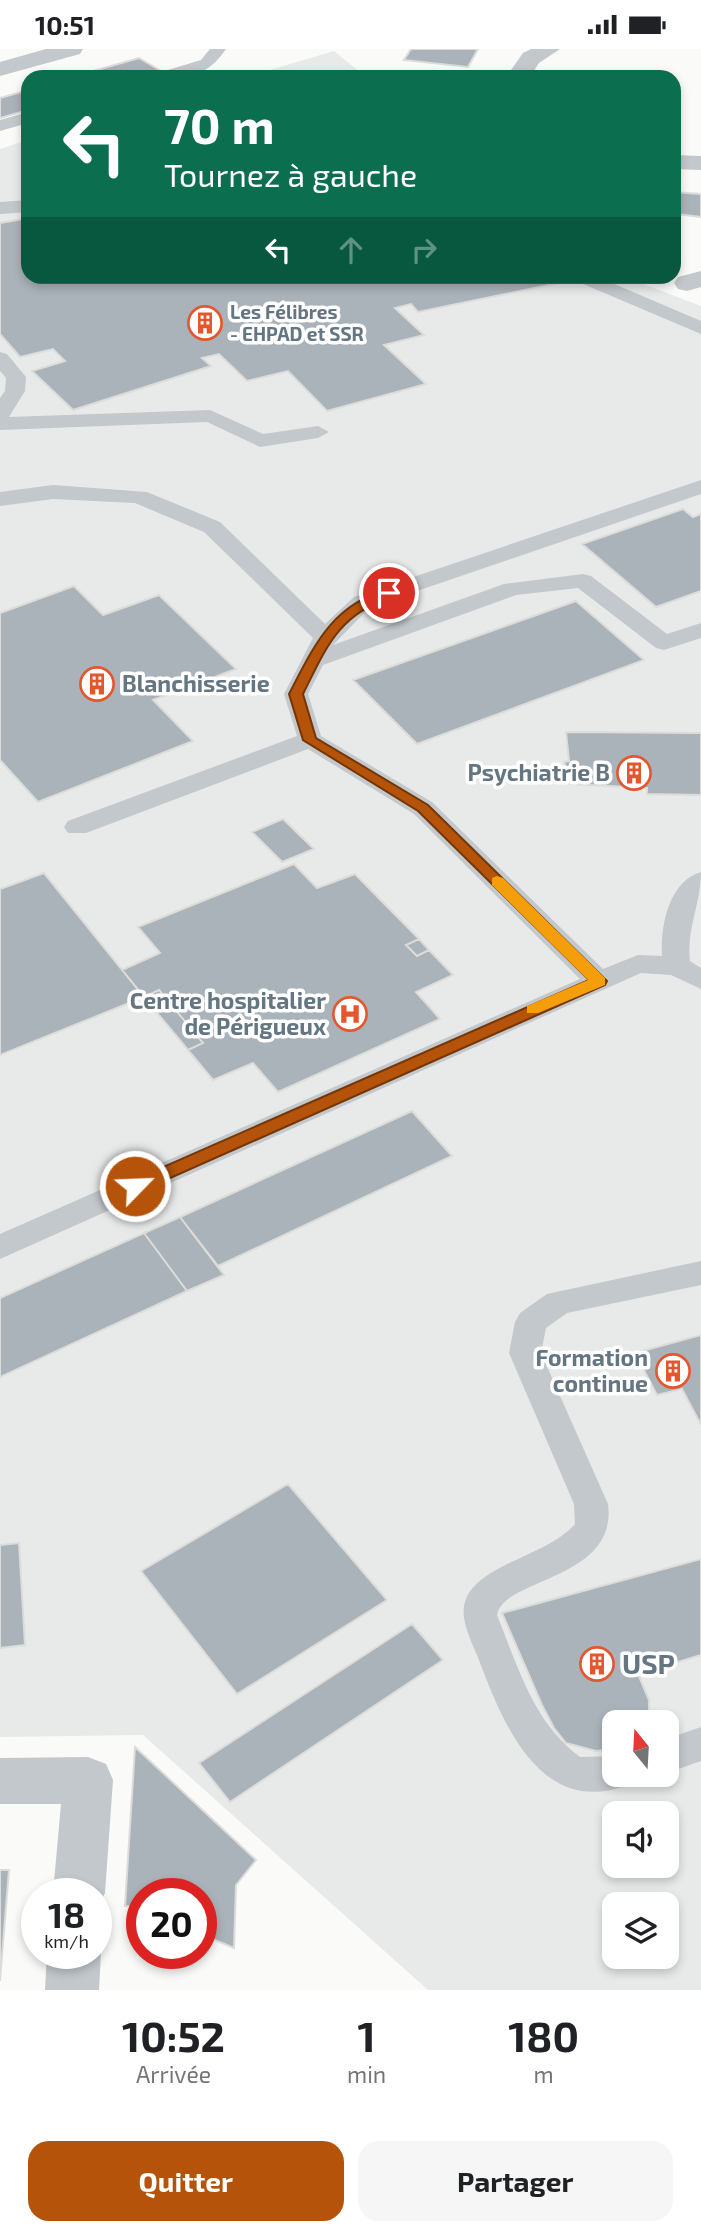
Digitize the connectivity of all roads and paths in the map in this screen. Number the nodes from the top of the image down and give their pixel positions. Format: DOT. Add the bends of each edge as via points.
graph roads {
  1 [pos="72,49"];
  2 [pos="218,49"];
  3 [pos="548,49"];
  4 [pos="0,69"];
  5 [pos="187,70"];
  6 [pos="522,70"];
  7 [pos="21,119"];
  8 [pos="0,125"];
  9 [pos="681,162"];
  10 [pos="701,163"];
  11 [pos="21,206"];
  12 [pos="0,208"];
  13 [pos="599,284"];
  14 [pos="701,328"];
  15 [pos="0,358"];
  16 [pos="0,415"];
  17 [pos="0,424"];
  18 [pos="318,432"];
  19 [pos="701,487"];
  20 [pos="0,499"];
  21 [pos="701,630"];
  22 [pos="325,637"];
  23 [pos="313,660"];
  24 [pos="310,740"];
  25 [pos="77,827"];
  26 [pos="701,881"];
  27 [pos="689,973"];
  28 [pos="599,981"];
  29 [pos="0,1247"];
  30 [pos="701,1273"];
  31 [pos="701,1744"];
  32 [pos="679,1752"];
  33 [pos="602,1774"];
  34 [pos="0,1781"];
  35 [pos="80,1878"];
  36 [pos="73,1969"];
  37 [pos="72,1990"];
  1 -- 4 [label="street"];
  2 -- 5 [label="lane" via="207,64"];
  3 -- 6 [label="street" via="531,58"];
  7 -- 8 [label="lane"];
  9 -- 10 [label="street"];
  11 -- 12 [label="lane"];
  13 -- 14 [label="lane"];
  15 -- 16 [label="lane" via="16,377 15,391"];
  17 -- 18 [label="lane" via="210,417 260,441"];
  19 -- 22 [label="lane" via="362,602"];
  20 -- 22 [label="lane" via="53,492 139,497 212,527"];
  21 -- 23 [label="lane" via="664,643 583,581 512,589"];
  22 -- 23 [label="lane"];
  23 -- 24 [label="lane" via="296,694"];
  24 -- 25 [label="lane"];
  24 -- 28 [label="lane" via="423,808"];
  26 -- 27 [label="lane" via="680,912 673,936"];
  27 -- 28 [label="lane" via="638,964"];
  28 -- 29 [label="lane"];
  30 -- 33 [label="lane" via="558,1303 531,1322 525,1353 591,1504 592,1519 589,1532 570,1548 492,1591 482,1602 480,1615 529,1731 545,1752 568,1770"];
  31 -- 32 [label="lane"];
  34 -- 35 [label="street" via="88,1780"];
  36 -- 37 [label="street"];
}
